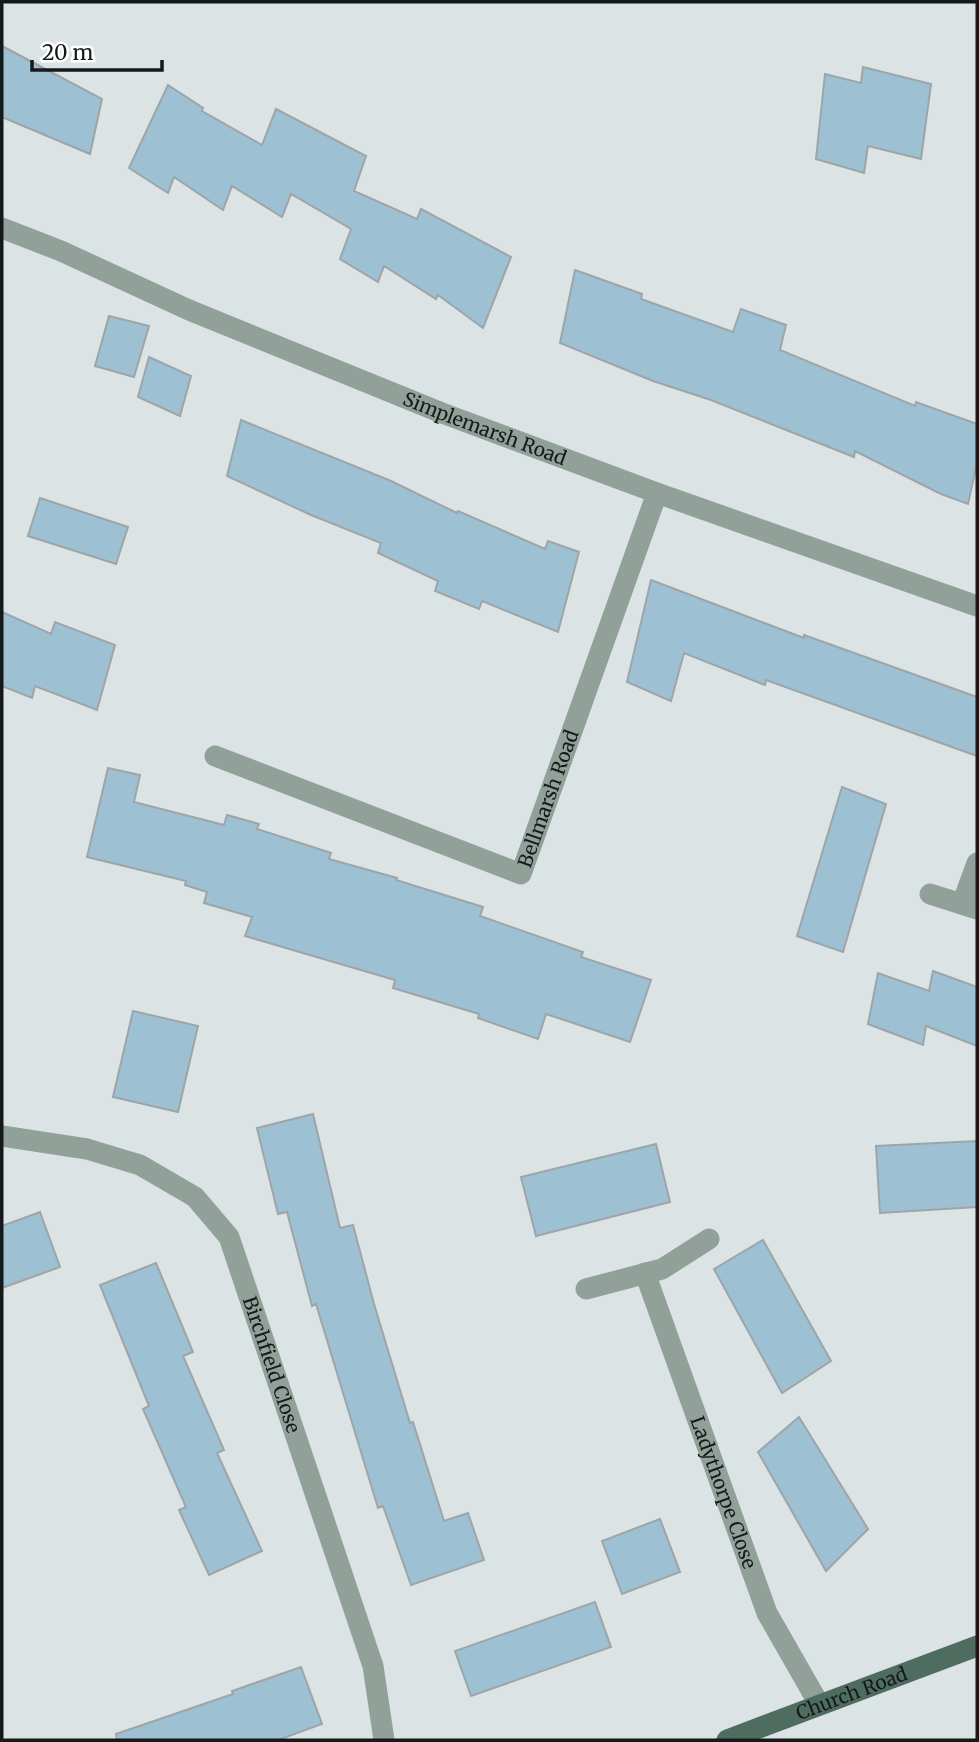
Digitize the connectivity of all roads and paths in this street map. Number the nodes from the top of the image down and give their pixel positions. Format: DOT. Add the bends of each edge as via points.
graph roads {
  1 [pos="2,228"];
  2 [pos="657,493"];
  3 [pos="977,606"];
  4 [pos="215,756"];
  5 [pos="977,863"];
  6 [pos="930,894"];
  7 [pos="970,907"];
  8 [pos="2,1136"];
  9 [pos="709,1239"];
  10 [pos="645,1273"];
  11 [pos="586,1289"];
  12 [pos="977,1646"];
  13 [pos="819,1704"];
  14 [pos="384,1740"];
  15 [pos="727,1740"];
  1 -- 2 [label="street, Simplemarsh Road" via="429,408"];
  2 -- 3 [label="street, Simplemarsh Road"];
  2 -- 4 [label="street, Bellmarsh Road" via="521,874"];
  5 -- 7 [label="street"];
  6 -- 7 [label="street"];
  8 -- 14 [label="street, Birchfield Close" via="87,1149 140,1165 195,1196 229,1237 373,1666"];
  9 -- 10 [label="street" via="662,1269"];
  10 -- 11 [label="street"];
  10 -- 13 [label="street, Ladythorpe Close" via="767,1613"];
  12 -- 13 [label="main road, Church Road"];
  13 -- 15 [label="main road, Church Road"];
}
